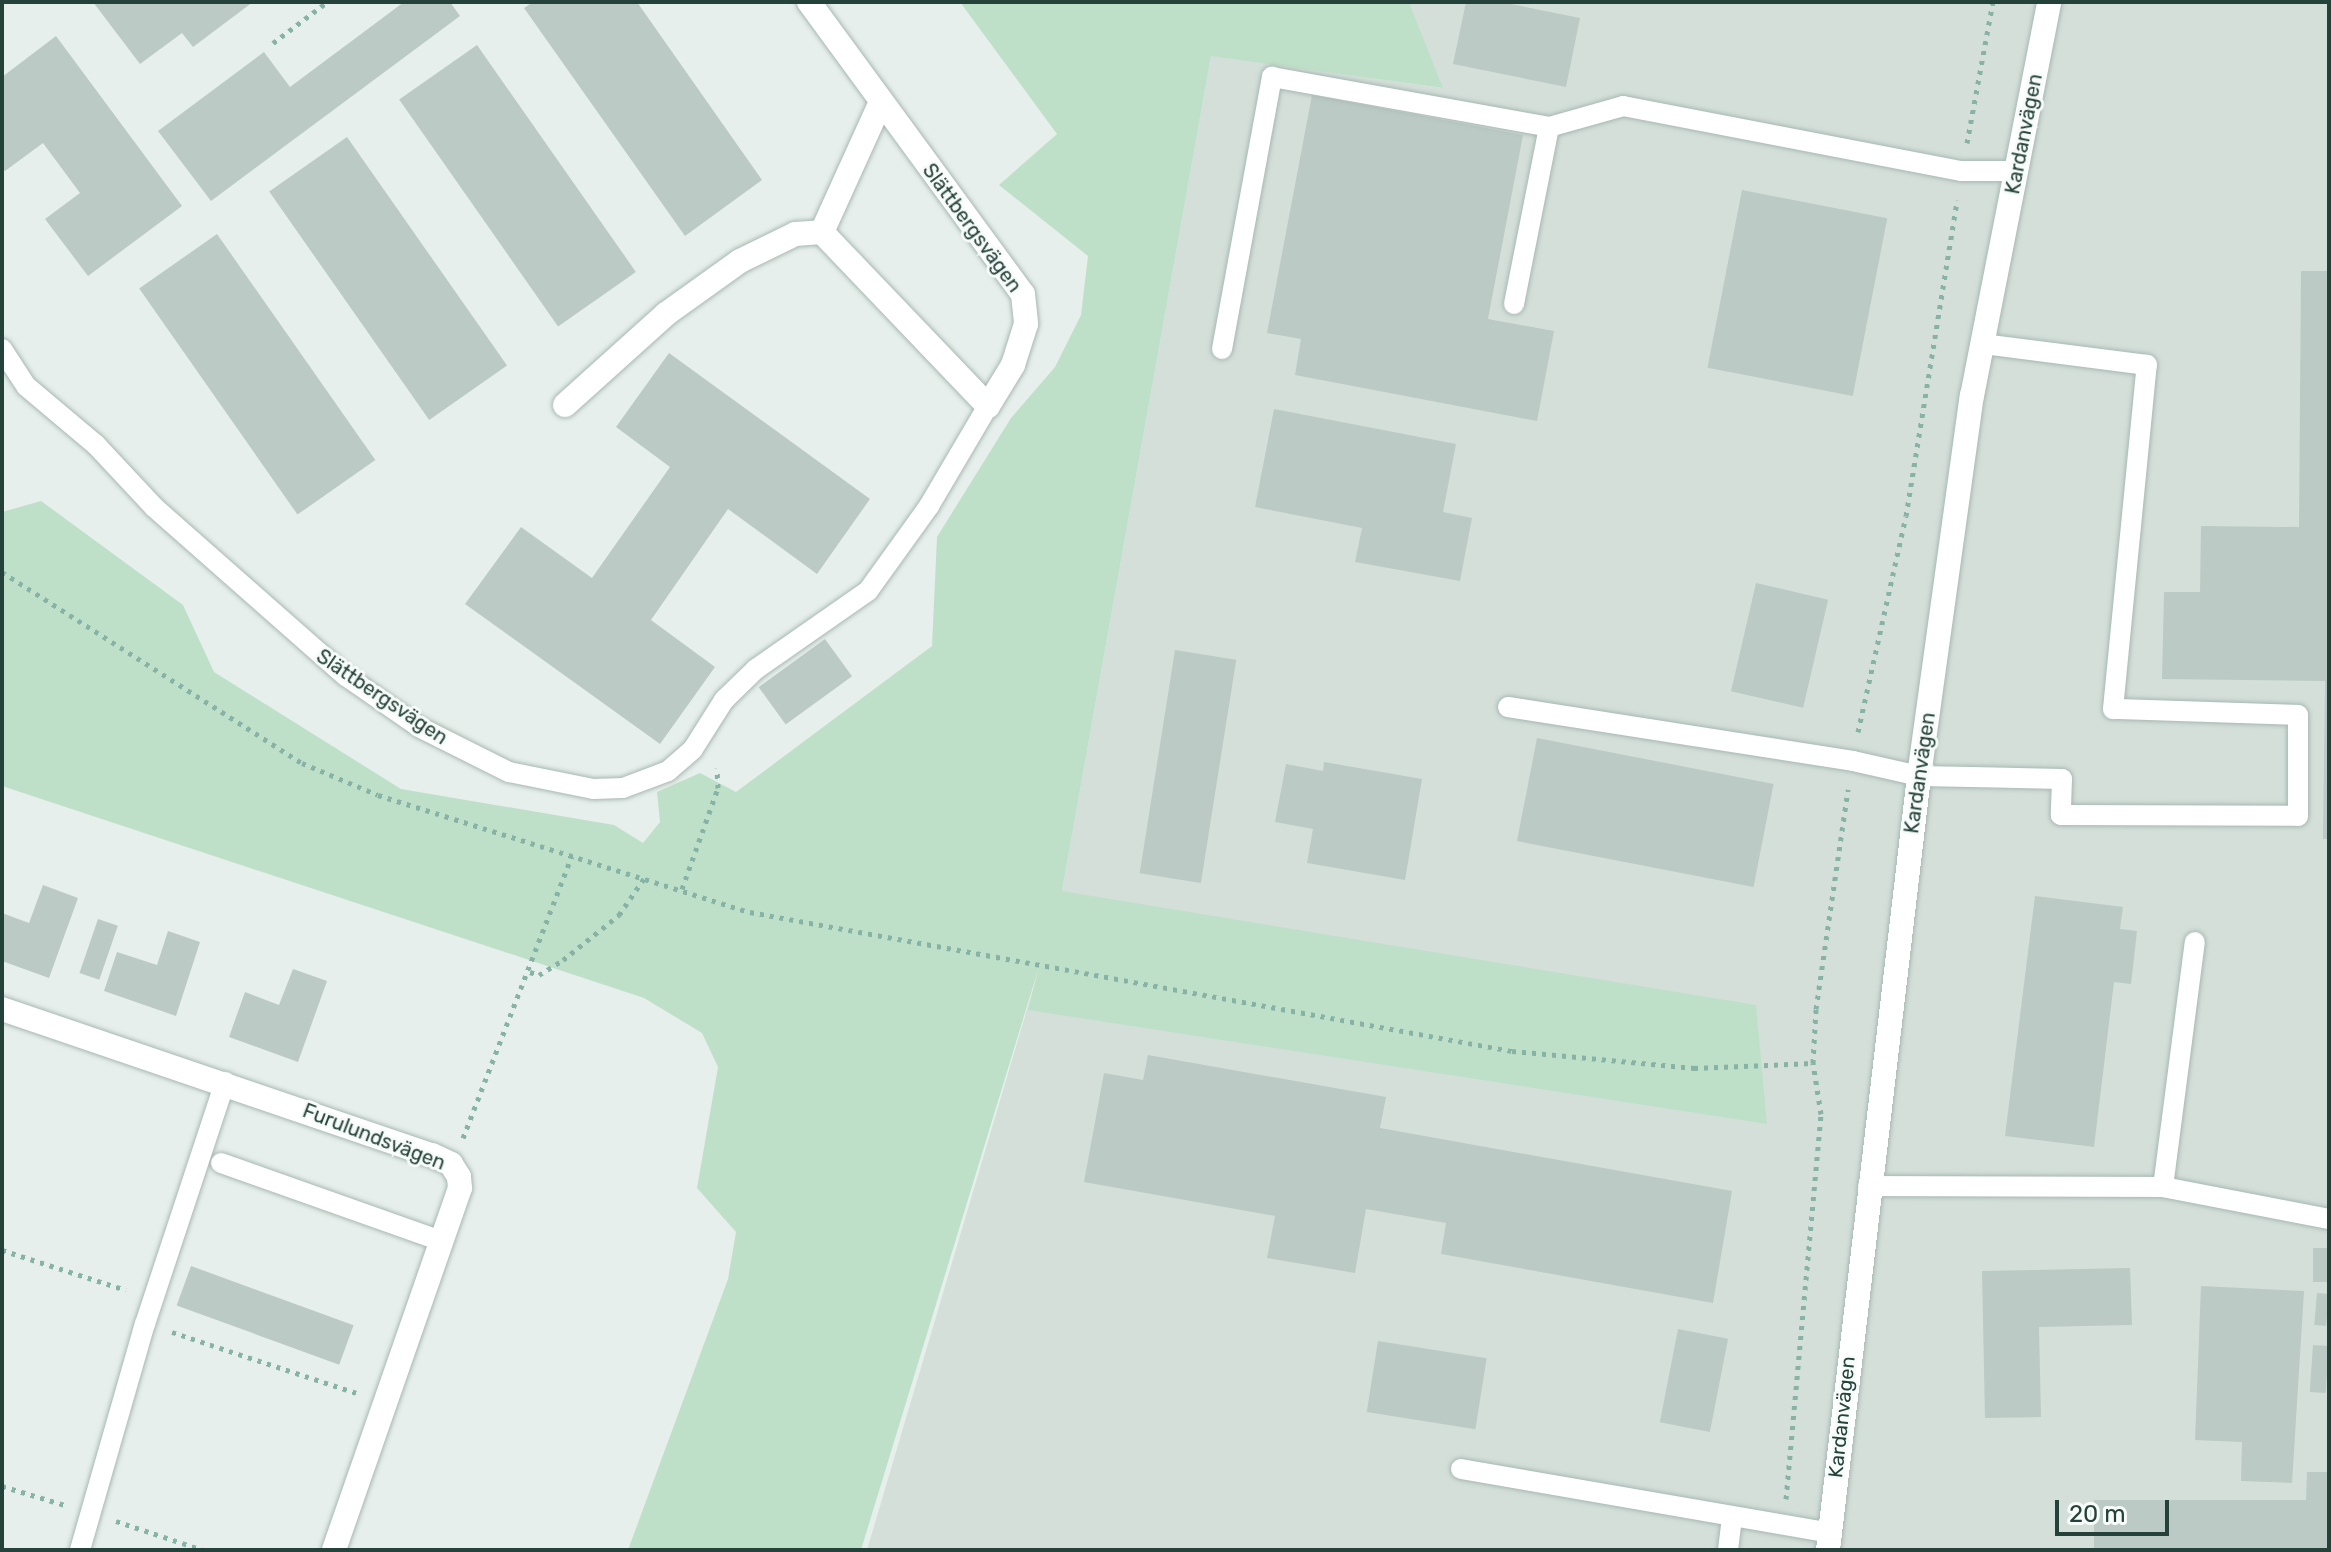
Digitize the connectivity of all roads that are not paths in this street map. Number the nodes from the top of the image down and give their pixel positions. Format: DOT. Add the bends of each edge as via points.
graph roads {
  1 [pos="809,2"];
  2 [pos="2049,2"];
  3 [pos="881,102"];
  4 [pos="1549,127"];
  5 [pos="2016,171"];
  6 [pos="822,232"];
  7 [pos="1514,304"];
  8 [pos="1982,344"];
  9 [pos="2,349"];
  10 [pos="1222,349"];
  11 [pos="565,405"];
  12 [pos="988,406"];
  13 [pos="1508,707"];
  14 [pos="1919,776"];
  15 [pos="2195,942"];
  16 [pos="2,1009"];
  17 [pos="225,1082"];
  18 [pos="221,1163"];
  19 [pos="1868,1186"];
  20 [pos="2163,1187"];
  21 [pos="2329,1219"];
  22 [pos="441,1241"];
  23 [pos="1461,1469"];
  24 [pos="1732,1518"];
  25 [pos="1829,1542"];
  26 [pos="80,1550"];
  27 [pos="334,1550"];
  28 [pos="1728,1550"];
  1 -- 3 [label="street, Slättbergsvägen"];
  2 -- 5 [label="street, Kardanvägen"];
  3 -- 6 [label="street"];
  3 -- 12 [label="street, Slättbergsvägen" via="1023,294 1026,324 1013,365"];
  4 -- 5 [label="lane" via="1623,106 1961,171"];
  4 -- 7 [label="lane"];
  4 -- 10 [label="lane" via="1272,77"];
  5 -- 8 [label="street, Kardanvägen"];
  6 -- 11 [label="street" via="795,234 740,261 666,314"];
  6 -- 12 [label="street"];
  8 -- 14 [label="street, Kardanvägen"];
  8 -- 14 [label="lane" via="2147,365 2113,709 2298,715 2298,816 2061,815 2062,779"];
  9 -- 12 [label="lane, Slättbergsvägen" via="26,386 96,445 154,507 299,639 419,727 509,772 593,789 645,783 668,771 708,731 724,700 756,669 868,591 929,506"];
  13 -- 14 [label="lane"];
  14 -- 19 [label="street, Kardanvägen"];
  15 -- 20 [label="lane"];
  16 -- 17 [label="street, Furulundsvägen"];
  17 -- 22 [label="street, Furulundsvägen" via="451,1164 460,1188"];
  17 -- 26 [label="lane" via="145,1324"];
  18 -- 22 [label="lane"];
  19 -- 20 [label="lane"];
  19 -- 25 [label="street, Kardanvägen"];
  20 -- 21 [label="lane"];
  22 -- 27 [label="street, Furulundsvägen"];
  23 -- 24 [label="lane"];
  24 -- 25 [label="lane"];
  24 -- 28 [label="lane"];
}
